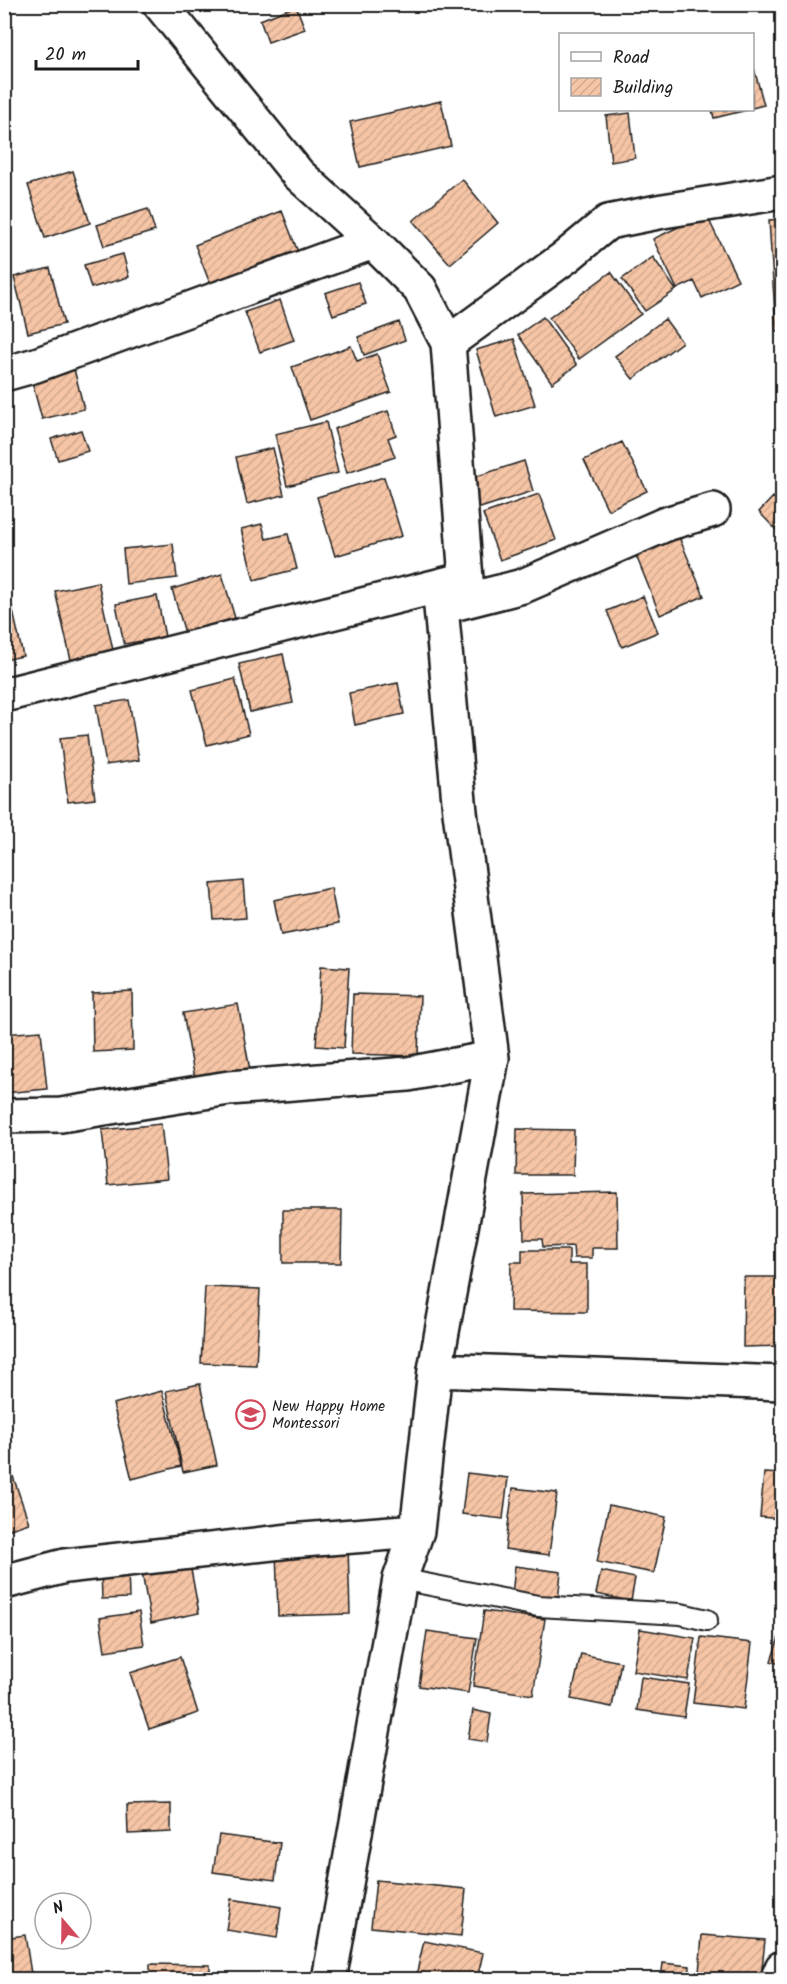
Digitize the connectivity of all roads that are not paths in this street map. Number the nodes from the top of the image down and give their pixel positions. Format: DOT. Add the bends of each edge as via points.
graph roads {
  1 [pos="159,4"];
  2 [pos="783,192"];
  3 [pos="373,242"];
  4 [pos="448,343"];
  5 [pos="4,374"];
  6 [pos="713,510"];
  7 [pos="466,579"];
  8 [pos="441,606"];
  9 [pos="4,695"];
  10 [pos="492,1058"];
  11 [pos="4,1116"];
  12 [pos="435,1370"];
  13 [pos="783,1383"];
  14 [pos="417,1531"];
  15 [pos="400,1579"];
  16 [pos="4,1582"];
  17 [pos="707,1620"];
  18 [pos="783,1968"];
  19 [pos="329,1980"];
  20 [pos="777,1980"];
  1 -- 3 [label="street" via="298,174"];
  2 -- 4 [label="street" via="608,222"];
  3 -- 4 [label="street" via="420,290"];
  3 -- 5 [label="street"];
  4 -- 7 [label="street"];
  6 -- 8 [label="street" via="666,524 523,586"];
  7 -- 8 [label="street"];
  7 -- 9 [label="street"];
  8 -- 10 [label="street" via="460,812"];
  10 -- 11 [label="street" via="408,1074 229,1088 62,1115"];
  10 -- 12 [label="street"];
  12 -- 13 [label="street"];
  12 -- 14 [label="street"];
  14 -- 15 [label="street"];
  14 -- 16 [label="street" via="65,1566"];
  15 -- 17 [label="lane" via="538,1606 681,1614"];
  15 -- 19 [label="street"];
  18 -- 20 [label="street"];
}
